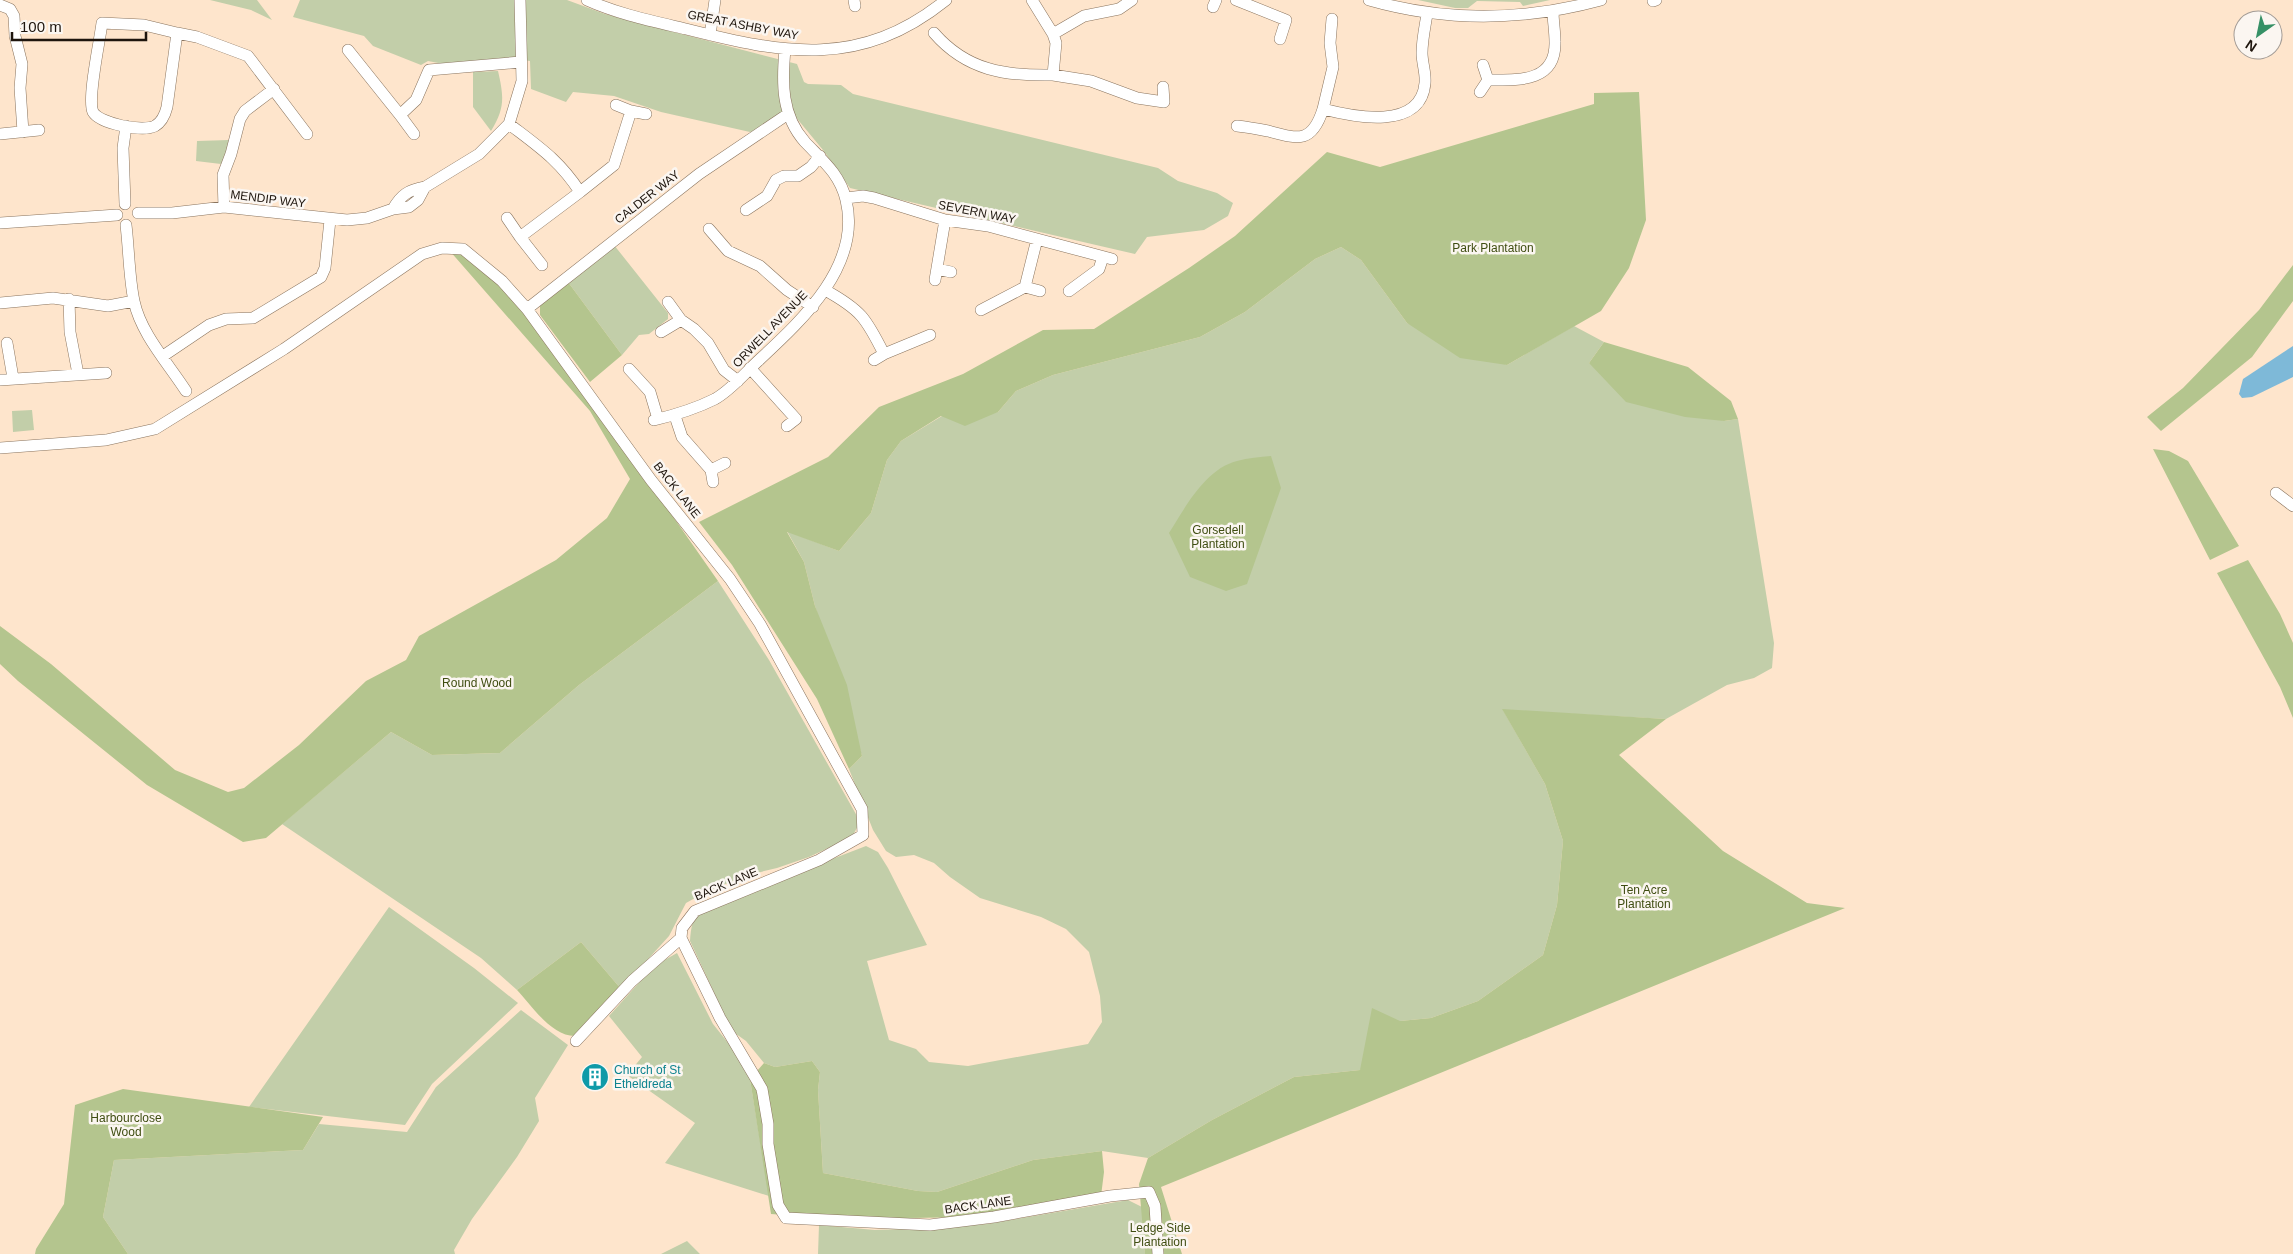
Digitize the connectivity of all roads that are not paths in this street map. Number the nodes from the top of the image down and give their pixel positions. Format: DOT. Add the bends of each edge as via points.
graph roads {
  1 [pos="587,0"];
  2 [pos="715,0"];
  3 [pos="946,0"];
  4 [pos="1032,0"];
  5 [pos="1132,0"];
  6 [pos="1236,0"];
  7 [pos="1369,0"];
  8 [pos="1601,0"];
  9 [pos="521,1"];
  10 [pos="0,5"];
  11 [pos="1553,11"];
  12 [pos="1427,14"];
  13 [pos="1332,19"];
  14 [pos="177,33"];
  15 [pos="934,33"];
  16 [pos="710,34"];
  17 [pos="1053,34"];
  18 [pos="1280,39"];
  19 [pos="785,49"];
  20 [pos="348,50"];
  21 [pos="521,62"];
  22 [pos="1483,65"];
  23 [pos="1053,75"];
  24 [pos="1488,80"];
  25 [pos="1163,87"];
  26 [pos="274,89"];
  27 [pos="1480,92"];
  28 [pos="616,105"];
  29 [pos="1323,109"];
  30 [pos="631,111"];
  31 [pos="646,114"];
  32 [pos="788,114"];
  33 [pos="400,115"];
  34 [pos="509,124"];
  35 [pos="126,126"];
  36 [pos="1237,126"];
  37 [pos="40,130"];
  38 [pos="23,132"];
  39 [pos="0,134"];
  40 [pos="307,134"];
  41 [pos="414,134"];
  42 [pos="820,156"];
  43 [pos="580,192"];
  44 [pos="846,198"];
  45 [pos="125,204"];
  46 [pos="224,207"];
  47 [pos="746,210"];
  48 [pos="138,212"];
  49 [pos="116,215"];
  50 [pos="507,218"];
  51 [pos="330,220"];
  52 [pos="945,220"];
  53 [pos="0,223"];
  54 [pos="126,225"];
  55 [pos="708,229"];
  56 [pos="520,238"];
  57 [pos="1037,239"];
  58 [pos="542,265"];
  59 [pos="951,272"];
  60 [pos="1025,287"];
  61 [pos="825,290"];
  62 [pos="1040,291"];
  63 [pos="1069,291"];
  64 [pos="69,299"];
  65 [pos="134,301"];
  66 [pos="668,302"];
  67 [pos="0,303"];
  68 [pos="527,308"];
  69 [pos="813,308"];
  70 [pos="981,310"];
  71 [pos="681,320"];
  72 [pos="661,332"];
  73 [pos="930,335"];
  74 [pos="8,343"];
  75 [pos="163,356"];
  76 [pos="750,368"];
  77 [pos="629,369"];
  78 [pos="106,373"];
  79 [pos="78,374"];
  80 [pos="13,378"];
  81 [pos="0,380"];
  82 [pos="738,381"];
  83 [pos="186,391"];
  84 [pos="675,416"];
  85 [pos="796,420"];
  86 [pos="0,448"];
  87 [pos="725,462"];
  88 [pos="2276,493"];
  89 [pos="2293,504"];
  90 [pos="681,938"];
  91 [pos="576,1041"];
  92 [pos="1158,1254"];
  1 -- 16 [label="street, GREAT ASHBY WAY" via="634,16"];
  2 -- 16 [label="street"];
  3 -- 19 [label="street, GREAT ASHBY WAY" via="902,30 870,43 829,50"];
  4 -- 17 [label="street"];
  5 -- 17 [label="street" via="1119,9 1084,16"];
  6 -- 18 [label="street" via="1289,14"];
  7 -- 12 [label="street"];
  8 -- 11 [label="street"];
  9 -- 21 [label="street"];
  10 -- 38 [label="street" via="10,9 14,16 22,64"];
  11 -- 12 [label="street" via="1496,17"];
  11 -- 24 [label="street" via="1556,44 1550,66 1539,75 1520,80"];
  12 -- 29 [label="street" via="1422,52 1425,85 1413,107 1402,115 1388,118"];
  13 -- 29 [label="street" via="1333,67"];
  14 -- 26 [label="street" via="248,56"];
  14 -- 35 [label="street" via="164,117 151,127"];
  14 -- 35 [label="street" via="144,25 102,23 92,110 104,121"];
  15 -- 23 [label="street" via="960,58 1014,75"];
  16 -- 19 [label="street, GREAT ASHBY WAY"];
  17 -- 23 [label="street" via="1056,49"];
  19 -- 32 [label="street, ORWELL AVENUE" via="783,92"];
  20 -- 33 [label="street"];
  21 -- 33 [label="street" via="429,70 416,100"];
  21 -- 34 [label="street" via="522,80"];
  22 -- 24 [label="street"];
  23 -- 25 [label="street" via="1091,81 1155,102 1164,102"];
  24 -- 27 [label="street"];
  26 -- 40 [label="street"];
  26 -- 46 [label="street" via="240,119 223,175"];
  28 -- 30 [label="street"];
  29 -- 36 [label="street" via="1314,128 1298,138"];
  30 -- 31 [label="street"];
  30 -- 43 [label="street" via="614,165"];
  32 -- 42 [label="street, ORWELL AVENUE" via="799,134"];
  32 -- 68 [label="street, CALDER WAY" via="699,174"];
  33 -- 41 [label="street"];
  34 -- 43 [label="street" via="546,150"];
  34 -- 51 [label="street, MENDIP WAY" via="479,154 425,188 411,190 393,210 367,218"];
  35 -- 45 [label="street" via="122,148"];
  37 -- 38 [label="street"];
  38 -- 39 [label="street"];
  42 -- 44 [label="street, ORWELL AVENUE" via="839,179"];
  42 -- 47 [label="street" via="798,176 784,176 776,180 767,196"];
  43 -- 56 [label="street"];
  44 -- 52 [label="street, SEVERN WAY" via="874,198"];
  44 -- 61 [label="street, ORWELL AVENUE" via="848,236"];
  45 -- 48 [label="street" via="133,205"];
  45 -- 49 [label="street"];
  46 -- 48 [label="street, MENDIP WAY" via="172,213"];
  46 -- 51 [label="street, MENDIP WAY"];
  48 -- 54 [label="street" via="135,221"];
  49 -- 53 [label="street"];
  49 -- 54 [label="street"];
  50 -- 56 [label="street"];
  51 -- 75 [label="street" via="325,268 321,277 253,318 226,319 209,325"];
  52 -- 57 [label="street, SEVERN WAY"];
  52 -- 59 [label="street" via="936,274"];
  54 -- 65 [label="street"];
  55 -- 69 [label="street" via="728,251 760,266"];
  56 -- 58 [label="street"];
  57 -- 60 [label="street"];
  57 -- 63 [label="street, SEVERN WAY" via="1108,258"];
  60 -- 62 [label="street"];
  60 -- 70 [label="street"];
  61 -- 69 [label="street, ORWELL AVENUE"];
  61 -- 73 [label="street" via="852,305 864,317 879,357"];
  64 -- 65 [label="street" via="108,306"];
  64 -- 67 [label="street"];
  64 -- 79 [label="street" via="70,332"];
  65 -- 75 [label="street" via="144,327"];
  66 -- 71 [label="street"];
  68 -- 86 [label="street" via="502,281 463,249 434,249 406,264 284,348 155,429 106,440"];
  68 -- 90 [label="street, BACK LANE" via="651,480 730,579 760,624 862,809 863,835 819,860 695,911 682,928"];
  69 -- 76 [label="street, ORWELL AVENUE"];
  71 -- 72 [label="street"];
  71 -- 82 [label="street" via="708,343 724,370"];
  74 -- 80 [label="street"];
  75 -- 83 [label="street"];
  76 -- 82 [label="street, ORWELL AVENUE"];
  76 -- 85 [label="street"];
  77 -- 84 [label="street, ORWELL AVENUE" via="650,392 656,420"];
  78 -- 79 [label="street"];
  79 -- 80 [label="street"];
  80 -- 81 [label="street"];
  82 -- 84 [label="street, ORWELL AVENUE" via="716,398"];
  84 -- 87 [label="street" via="682,438 712,476"];
  88 -- 89 [label="street"];
  90 -- 91 [label="street" via="632,981"];
  90 -- 92 [label="street, BACK LANE" via="720,1018 762,1088 778,1205 786,1218 930,1224 1149,1192 1155,1206"];
}
